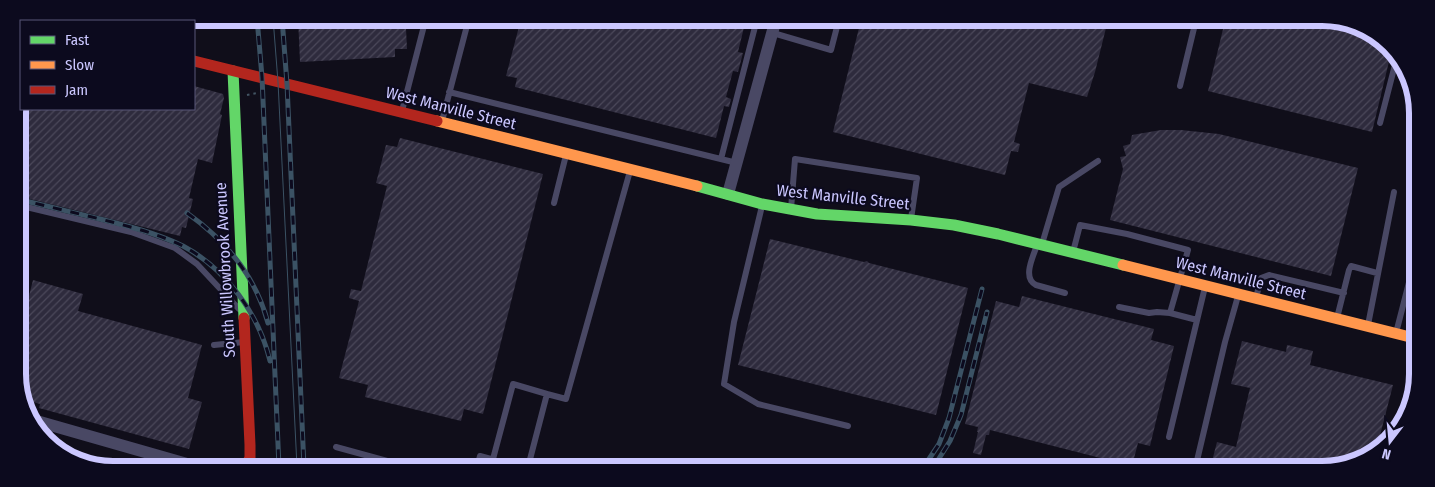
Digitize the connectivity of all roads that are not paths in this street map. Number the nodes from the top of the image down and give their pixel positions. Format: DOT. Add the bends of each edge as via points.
graph roads {
  1 [pos="424,26"];
  2 [pos="467,26"];
  3 [pos="755,26"];
  4 [pos="774,26"];
  5 [pos="838,26"];
  6 [pos="1195,26"];
  7 [pos="772,33"];
  8 [pos="195,61"];
  9 [pos="1395,66"];
  10 [pos="233,71"];
  11 [pos="1180,86"];
  12 [pos="450,92"];
  13 [pos="402,112"];
  14 [pos="442,122"];
  15 [pos="1380,124"];
  16 [pos="566,153"];
  17 [pos="721,159"];
  18 [pos="1098,161"];
  19 [pos="737,163"];
  20 [pos="630,169"];
  21 [pos="1394,192"];
  22 [pos="728,194"];
  23 [pos="554,203"];
  24 [pos="762,204"];
  25 [pos="26,207"];
  26 [pos="791,210"];
  27 [pos="911,220"];
  28 [pos="1040,245"];
  29 [pos="1072,253"];
  30 [pos="1377,273"];
  31 [pos="1179,280"];
  32 [pos="1409,282"];
  33 [pos="1206,286"];
  34 [pos="1065,293"];
  35 [pos="1344,293"];
  36 [pos="1239,294"];
  37 [pos="1405,298"];
  38 [pos="1256,299"];
  39 [pos="1409,299"];
  40 [pos="1119,306"];
  41 [pos="1170,312"];
  42 [pos="244,314"];
  43 [pos="1337,319"];
  44 [pos="1197,320"];
  45 [pos="1367,327"];
  46 [pos="1396,334"];
  47 [pos="1409,337"];
  48 [pos="245,342"];
  49 [pos="214,345"];
  50 [pos="547,394"];
  51 [pos="41,422"];
  52 [pos="848,426"];
  53 [pos="1168,437"];
  54 [pos="336,447"];
  55 [pos="149,453"];
  56 [pos="493,459"];
  57 [pos="147,461"];
  58 [pos="177,461"];
  59 [pos="248,461"];
  60 [pos="387,461"];
  61 [pos="479,461"];
  62 [pos="500,461"];
  63 [pos="530,461"];
  64 [pos="1197,461"];
  1 -- 13 [label="lane"];
  2 -- 12 [label="lane"];
  3 -- 17 [label="lane"];
  4 -- 7 [label="street"];
  5 -- 7 [label="lane" via="831,50"];
  6 -- 11 [label="lane"];
  7 -- 19 [label="street"];
  8 -- 10 [label="street, West Manville Street"];
  9 -- 15 [label="lane"];
  10 -- 13 [label="street, West Manville Street"];
  10 -- 42 [label="street, South Willowbrook Avenue"];
  12 -- 14 [label="lane"];
  12 -- 17 [label="lane"];
  13 -- 14 [label="street, West Manville Street"];
  14 -- 16 [label="street, West Manville Street"];
  16 -- 20 [label="street, West Manville Street"];
  16 -- 23 [label="lane"];
  17 -- 19 [label="lane"];
  18 -- 28 [label="lane" via="1059,187"];
  19 -- 22 [label="street"];
  20 -- 22 [label="street, West Manville Street"];
  20 -- 50 [label="lane" via="566,399"];
  21 -- 30 [label="lane"];
  22 -- 24 [label="street, West Manville Street"];
  24 -- 26 [label="street, West Manville Street"];
  24 -- 52 [label="lane" via="734,322 724,384 758,404"];
  25 -- 42 [label="lane" via="132,232 175,248 197,264"];
  26 -- 27 [label="street, West Manville Street"];
  26 -- 27 [label="lane" via="795,159 917,178"];
  27 -- 28 [label="street, West Manville Street" via="954,225"];
  28 -- 29 [label="street, West Manville Street"];
  28 -- 34 [label="lane" via="1029,279 1032,284"];
  29 -- 31 [label="street, West Manville Street"];
  29 -- 31 [label="lane" via="1080,225 1188,250"];
  30 -- 35 [label="lane" via="1351,266"];
  30 -- 45 [label="lane"];
  31 -- 33 [label="street, West Manville Street"];
  31 -- 41 [label="lane"];
  32 -- 37 [label="lane"];
  33 -- 36 [label="street, West Manville Street"];
  33 -- 44 [label="lane"];
  35 -- 38 [label="lane" via="1269,275 1261,278"];
  35 -- 43 [label="lane"];
  36 -- 38 [label="street, West Manville Street"];
  36 -- 64 [label="lane"];
  37 -- 39 [label="lane"];
  37 -- 46 [label="lane"];
  38 -- 43 [label="street, West Manville Street"];
  40 -- 41 [label="lane" via="1144,313"];
  41 -- 44 [label="lane"];
  42 -- 48 [label="street, South Willowbrook Avenue"];
  43 -- 45 [label="street, West Manville Street"];
  44 -- 53 [label="lane"];
  45 -- 46 [label="street, West Manville Street"];
  46 -- 47 [label="street, West Manville Street"];
  48 -- 49 [label="lane"];
  48 -- 59 [label="street, South Willowbrook Avenue"];
  50 -- 56 [label="lane" via="509,383"];
  50 -- 63 [label="lane"];
  51 -- 55 [label="street"];
  54 -- 60 [label="lane"];
  55 -- 57 [label="lane"];
  55 -- 58 [label="street"];
  56 -- 61 [label="lane" via="480,456"];
  56 -- 62 [label="lane"];
}
